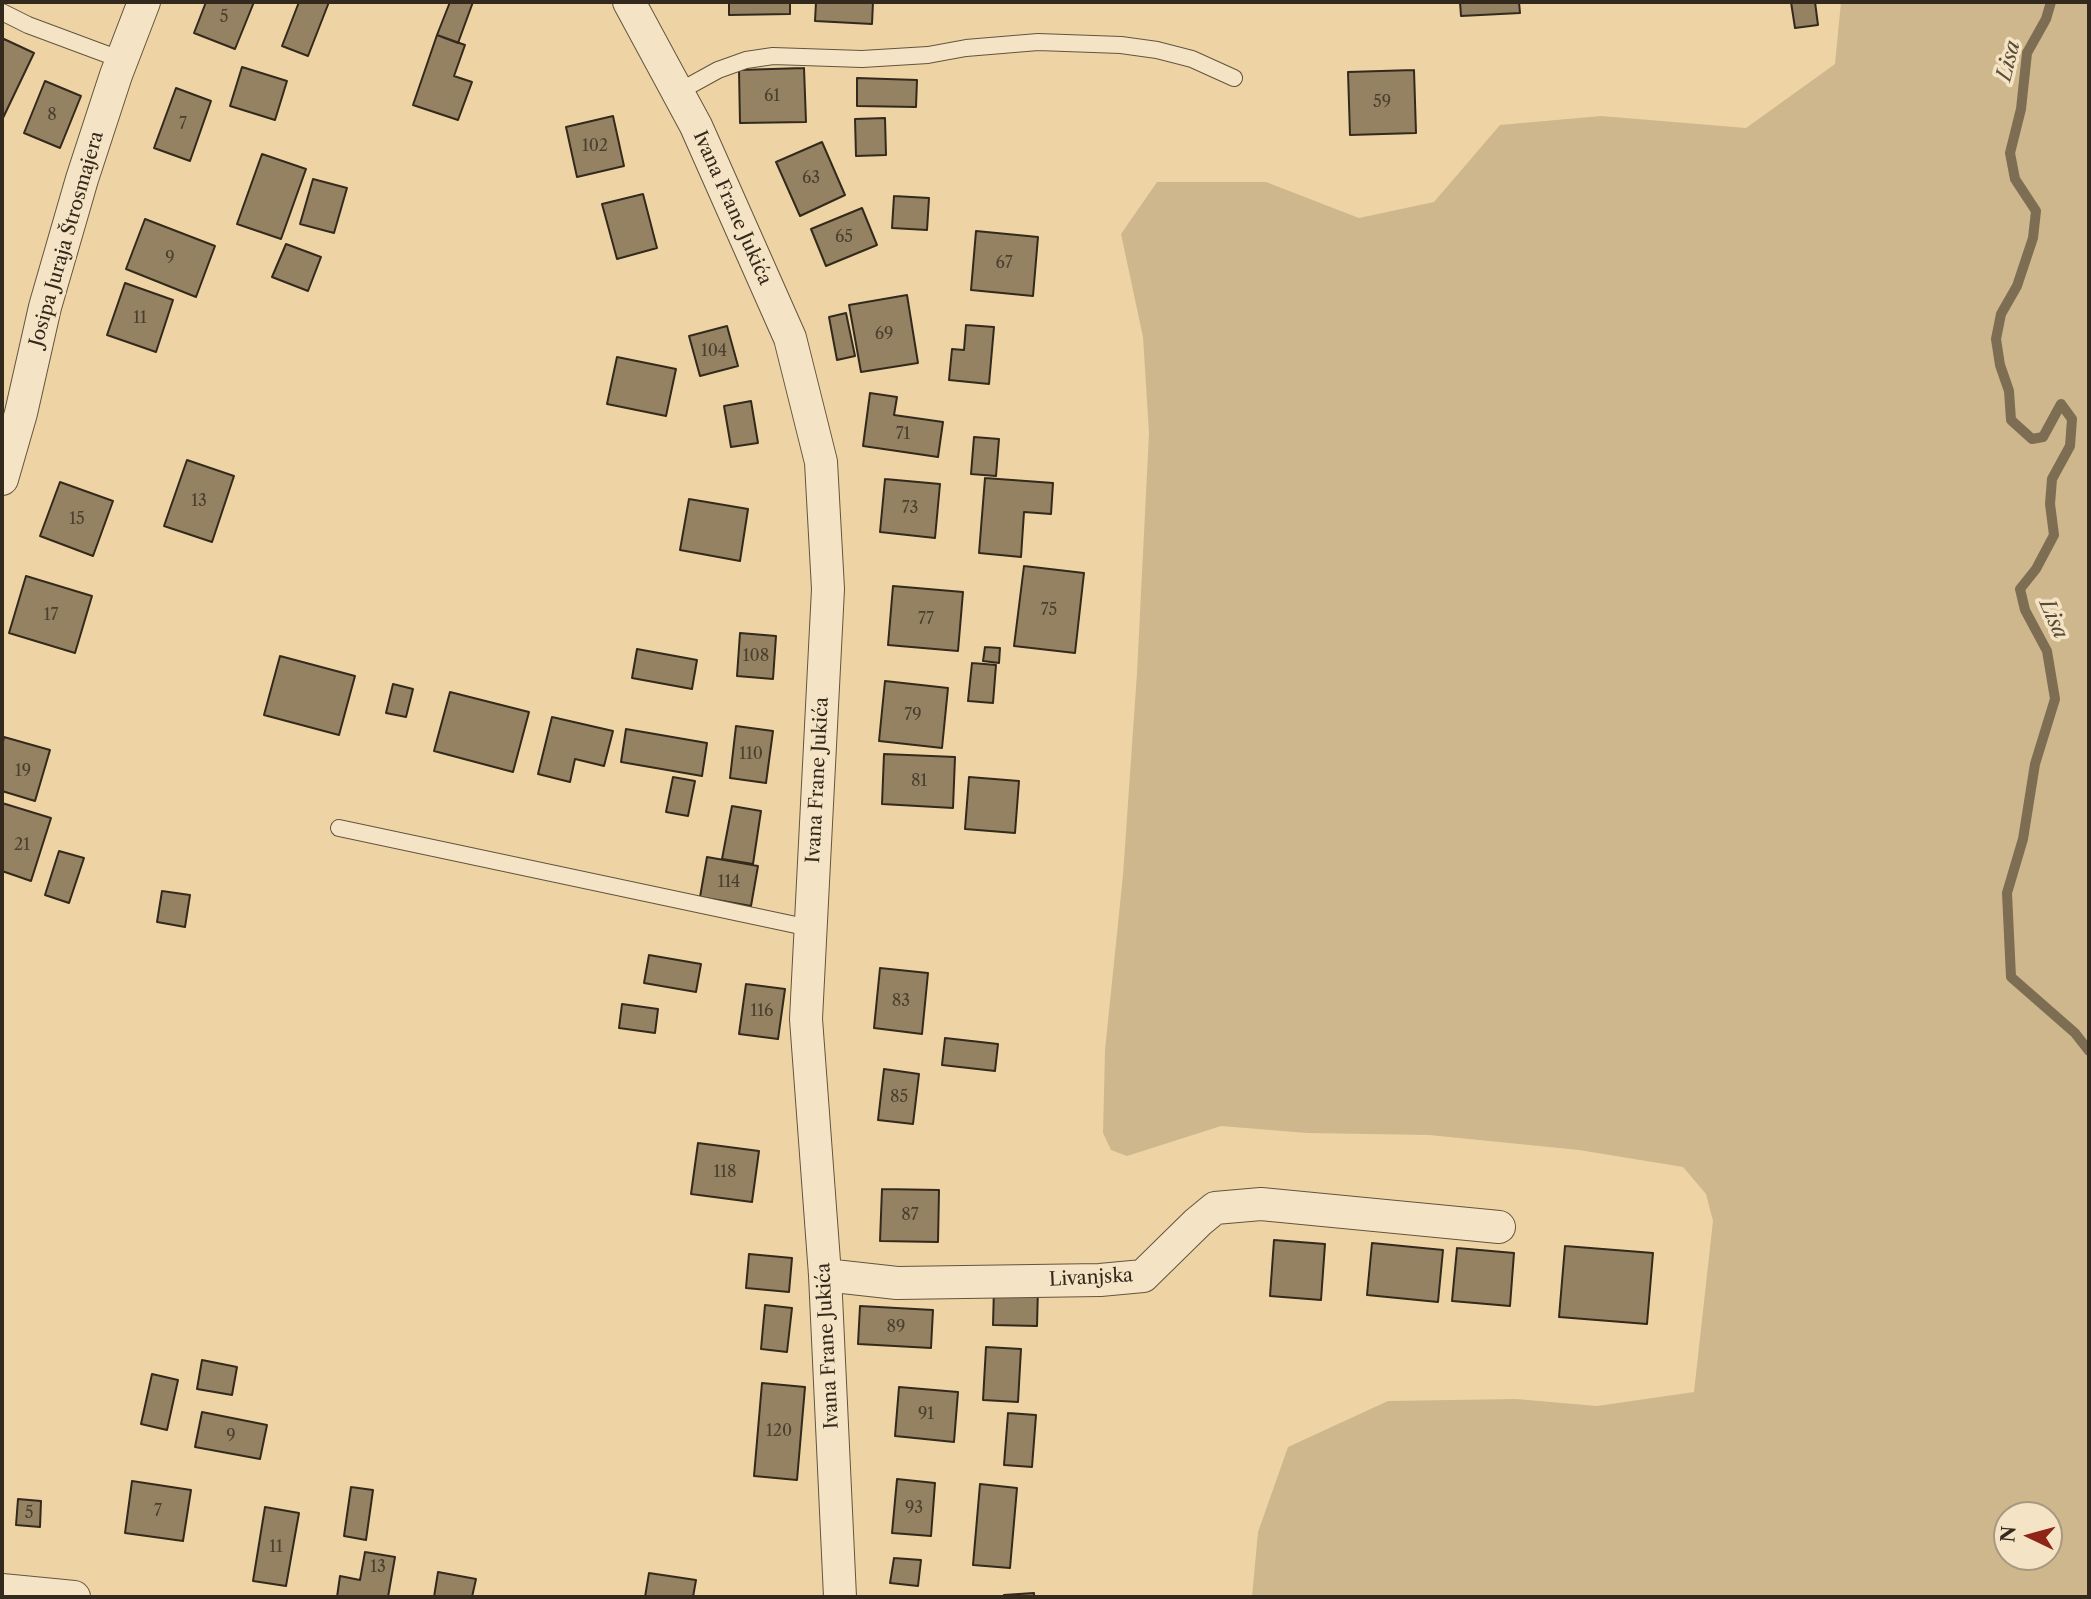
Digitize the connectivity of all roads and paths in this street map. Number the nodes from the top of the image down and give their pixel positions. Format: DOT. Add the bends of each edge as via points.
graph roads {
  1 [pos="144,2"];
  2 [pos="629,2"];
  3 [pos="2,12"];
  4 [pos="122,60"];
  5 [pos="1234,78"];
  6 [pos="677,92"];
  7 [pos="2,479"];
  8 [pos="339,828"];
  9 [pos="810,928"];
  10 [pos="1499,1227"];
  11 [pos="825,1275"];
  12 [pos="2,1590"];
  13 [pos="74,1597"];
  14 [pos="840,1597"];
  1 -- 4 [label="street, Josipa Juraja Štrosmajera"];
  2 -- 6 [label="street, Ivana Frane Jukića"];
  3 -- 4 [label="lane"];
  4 -- 7 [label="street, Josipa Juraja Štrosmajera" via="49,294"];
  5 -- 6 [label="lane" via="1192,59 1157,50 1038,42 862,59 773,56 718,70"];
  6 -- 9 [label="street, Ivana Frane Jukića" via="790,338 821,462 828,589"];
  8 -- 9 [label="lane"];
  9 -- 11 [label="street, Ivana Frane Jukića" via="806,1019"];
  10 -- 11 [label="street, Livanjska" via="1261,1204 1215,1209 1143,1276 897,1283"];
  11 -- 14 [label="street, Ivana Frane Jukića"];
  12 -- 13 [label="street"];
}
